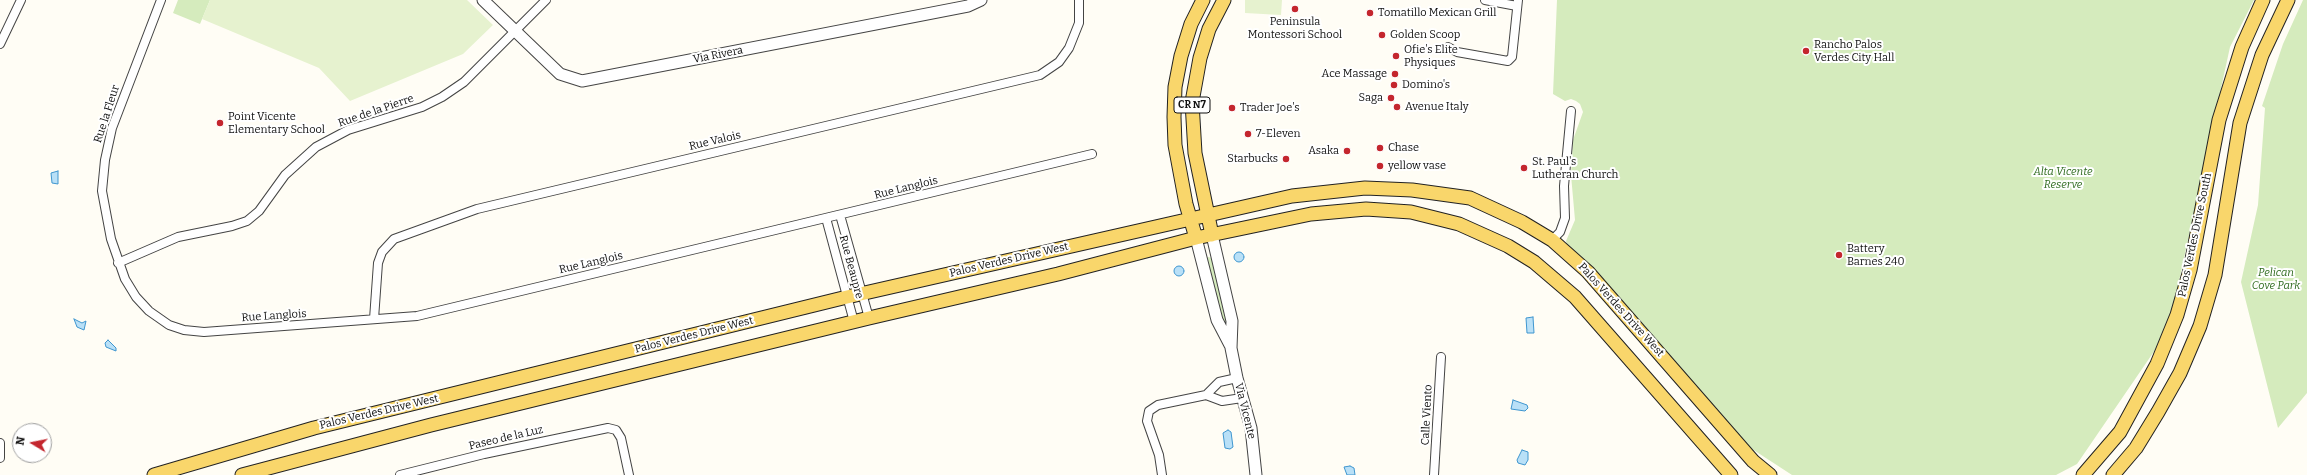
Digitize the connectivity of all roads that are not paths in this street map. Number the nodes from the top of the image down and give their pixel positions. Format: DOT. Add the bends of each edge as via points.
graph roads {
  1 [pos="21,0"];
  2 [pos="161,0"];
  3 [pos="483,0"];
  4 [pos="546,0"];
  5 [pos="981,0"];
  6 [pos="1079,0"];
  7 [pos="1203,0"];
  8 [pos="1213,0"];
  9 [pos="1224,0"];
  10 [pos="1485,0"];
  11 [pos="2263,0"];
  12 [pos="2288,0"];
  13 [pos="1518,3"];
  14 [pos="1212,23"];
  15 [pos="514,31"];
  16 [pos="0,44"];
  17 [pos="1448,47"];
  18 [pos="1571,111"];
  19 [pos="1092,154"];
  20 [pos="1207,214"];
  21 [pos="840,215"];
  22 [pos="826,218"];
  23 [pos="1190,218"];
  24 [pos="1212,234"];
  25 [pos="1196,238"];
  26 [pos="1552,240"];
  27 [pos="118,263"];
  28 [pos="862,294"];
  29 [pos="847,297"];
  30 [pos="869,318"];
  31 [pos="374,319"];
  32 [pos="854,322"];
  33 [pos="1231,348"];
  34 [pos="1441,357"];
  35 [pos="1237,378"];
  36 [pos="1206,396"];
  37 [pos="1242,398"];
  38 [pos="0,443"];
  39 [pos="0,458"];
  40 [pos="168,472"];
  41 [pos="2084,474"];
  42 [pos="154,475"];
  43 [pos="242,475"];
  44 [pos="400,475"];
  45 [pos="629,475"];
  46 [pos="1162,475"];
  47 [pos="1256,475"];
  48 [pos="1434,475"];
  49 [pos="1731,475"];
  50 [pos="1770,475"];
  51 [pos="2113,475"];
  1 -- 16 [label="street"];
  2 -- 27 [label="street, Rue la Fleur" via="112,128 104,160 102,191 105,214"];
  3 -- 15 [label="street, Via Rivera"];
  4 -- 15 [label="street, Rue de la Pierre"];
  5 -- 15 [label="street, Via Rivera" via="968,6 582,81 560,74"];
  6 -- 31 [label="street, Rue Valois" via="1079,23 1069,48 1059,62 1040,74 477,209 394,239 382,252 378,262"];
  7 -- 23 [label="main road, CR N7" via="1181,56 1175,86 1175,145"];
  8 -- 14 [label="main road" via="1208,13"];
  9 -- 14 [label="main road, CR N7"];
  10 -- 13 [label="street"];
  11 -- 41 [label="main road, Palos Verdes Drive South" via="2242,47 2219,120 2190,270 2177,315 2157,364 2120,432"];
  12 -- 51 [label="main road" via="2262,55 2240,123 2215,275 2200,326 2180,373 2158,412 2136,448"];
  13 -- 17 [label="street" via="1512,57 1508,61 1457,52"];
  14 -- 20 [label="main road, CR N7" via="1200,58 1192,102 1195,153"];
  15 -- 27 [label="street, Rue de la Pierre" via="464,82 442,98 422,107 348,130 316,147 285,175 259,211 247,221 178,237"];
  18 -- 26 [label="street" via="1564,186 1565,218 1560,232"];
  19 -- 21 [label="street, Rue Langlois"];
  20 -- 23 [label="main road, Palos Verdes Drive West"];
  20 -- 24 [label="main road, CR N7"];
  20 -- 26 [label="main road, Palos Verdes Drive West" via="1334,190 1412,190 1470,198 1522,222"];
  21 -- 22 [label="street, Rue Langlois"];
  21 -- 28 [label="street, Rue Beaupre"];
  22 -- 29 [label="street, Rue Beaupre"];
  22 -- 31 [label="street, Rue Langlois" via="440,311 417,316"];
  23 -- 25 [label="main road, CR N7"];
  23 -- 28 [label="main road, Palos Verdes Drive West"];
  24 -- 25 [label="main road"];
  24 -- 33 [label="street, Via Vicente" via="1232,322"];
  24 -- 49 [label="main road" via="1311,214 1366,209 1424,215 1482,234 1508,246 1534,262 1575,297"];
  25 -- 30 [label="main road" via="1058,274"];
  25 -- 33 [label="street, Via Vicente" via="1217,320"];
  26 -- 50 [label="main road, Palos Verdes Drive West" via="1588,272 1753,461"];
  27 -- 31 [label="street, Rue Langlois" via="136,297 149,311 169,325 184,330 204,332"];
  28 -- 29 [label="main road, Palos Verdes Drive West"];
  28 -- 30 [label="street, Rue Beaupre"];
  29 -- 32 [label="street, Rue Beaupre"];
  29 -- 40 [label="main road, Palos Verdes Drive West" via="314,428"];
  30 -- 32 [label="main road"];
  32 -- 43 [label="main road" via="431,424"];
  33 -- 35 [label="street, Via Vicente"];
  34 -- 48 [label="street, Calle Viento"];
  35 -- 36 [label="street" via="1219,382"];
  35 -- 37 [label="street, Via Vicente"];
  36 -- 37 [label="street" via="1222,401"];
  36 -- 46 [label="street" via="1158,405 1149,411 1147,421 1159,455"];
  37 -- 47 [label="street, Via Vicente" via="1255,453"];
  38 -- 39 [label="street"];
  40 -- 42 [label="main road, Palos Verdes Drive West"];
  44 -- 45 [label="street, Paseo de la Luz" via="601,429 616,430 621,438"];
}
